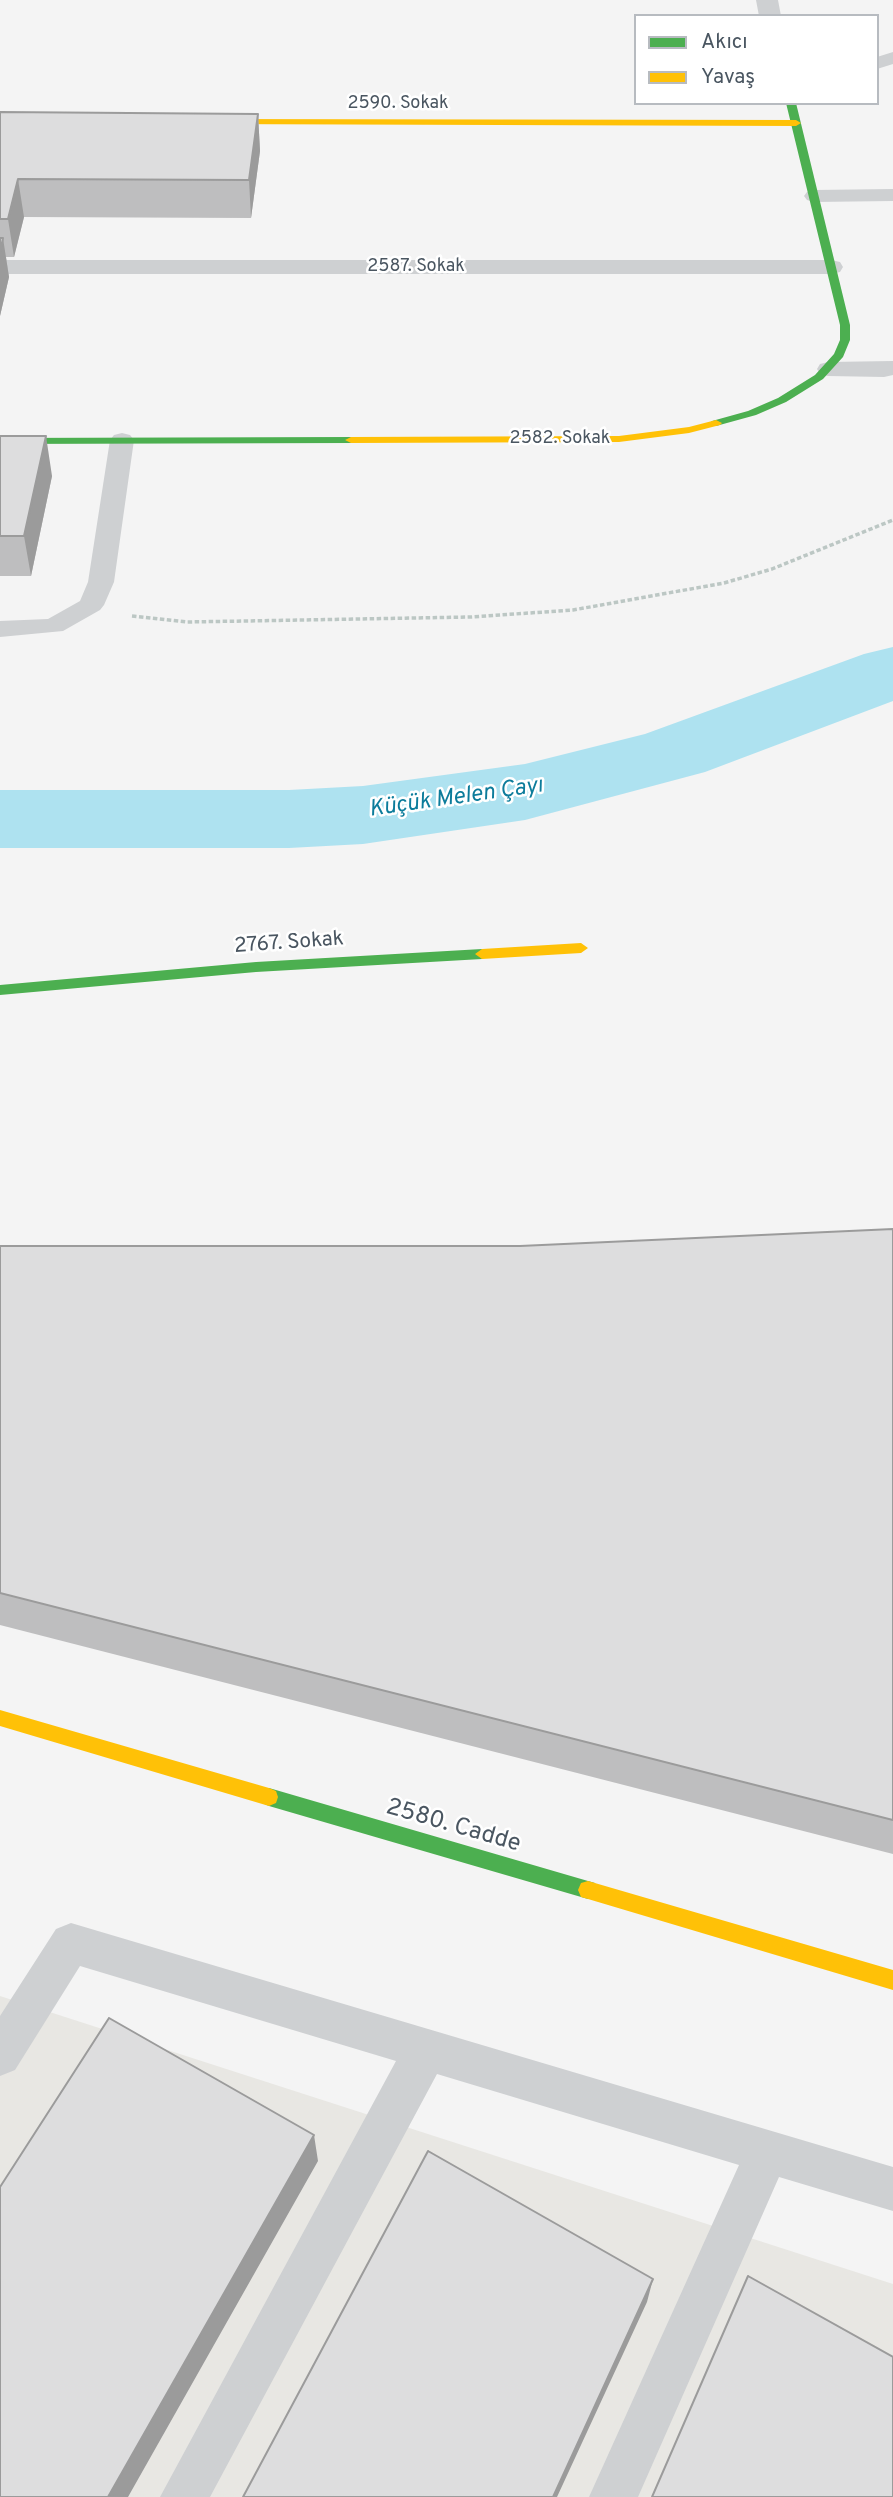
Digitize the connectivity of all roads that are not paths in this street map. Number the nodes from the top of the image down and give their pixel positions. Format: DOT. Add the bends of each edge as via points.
graph roads {
  1 [pos="792,105"];
  2 [pos="194,122"];
  3 [pos="796,123"];
  4 [pos="893,195"];
  5 [pos="814,196"];
  6 [pos="831,267"];
  7 [pos="0,268"];
  8 [pos="893,368"];
  9 [pos="828,369"];
  10 [pos="122,440"];
  11 [pos="0,441"];
  12 [pos="0,629"];
  13 [pos="581,947"];
  14 [pos="0,990"];
  15 [pos="0,1718"];
  16 [pos="893,1980"];
  17 [pos="426,2050"];
  18 [pos="0,2055"];
  19 [pos="768,2151"];
  20 [pos="893,2189"];
  21 [pos="184,2497"];
  22 [pos="613,2497"];
  1 -- 3 [label="street, 2582. Sokak"];
  2 -- 3 [label="street, 2590. Sokak"];
  3 -- 5 [label="street, 2582. Sokak"];
  4 -- 5 [label="lane"];
  5 -- 6 [label="street, 2582. Sokak"];
  6 -- 7 [label="street, 2587. Sokak"];
  6 -- 9 [label="street, 2582. Sokak" via="845,332 839,355"];
  8 -- 9 [label="lane"];
  9 -- 10 [label="street, 2582. Sokak" via="782,400 752,413 655,436"];
  10 -- 11 [label="street, 2582. Sokak"];
  10 -- 12 [label="lane" via="101,582 91,605 54,626"];
  13 -- 14 [label="street, 2767. Sokak" via="256,967"];
  15 -- 16 [label="street, 2580. Cadde"];
  17 -- 18 [label="lane" via="71,1943"];
  17 -- 19 [label="lane"];
  17 -- 21 [label="lane"];
  19 -- 20 [label="lane"];
  19 -- 22 [label="lane"];
}
